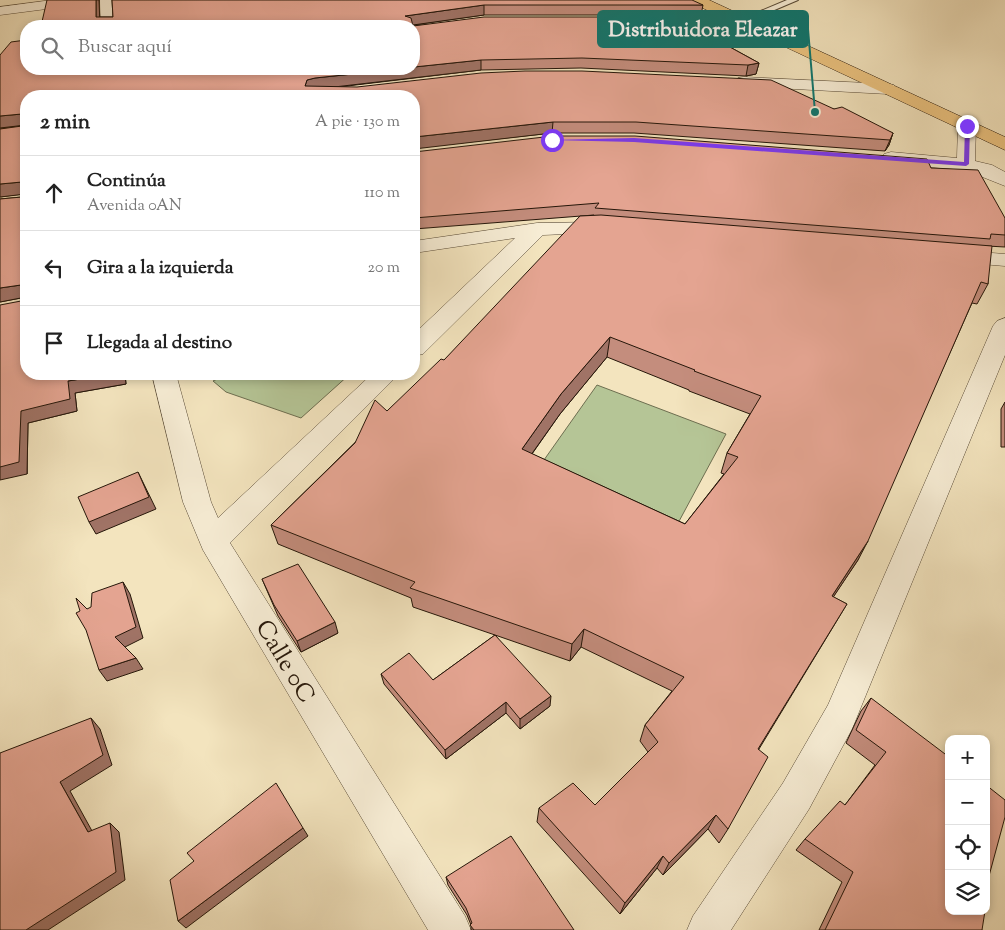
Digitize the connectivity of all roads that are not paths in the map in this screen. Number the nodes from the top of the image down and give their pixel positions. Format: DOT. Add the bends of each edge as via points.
graph roads {
  1 [pos="85,0"];
  2 [pos="107,0"];
  3 [pos="697,0"];
  4 [pos="794,0"];
  5 [pos="0,11"];
  6 [pos="108,20"];
  7 [pos="702,21"];
  8 [pos="742,21"];
  9 [pos="729,82"];
  10 [pos="888,89"];
  11 [pos="967,126"];
  12 [pos="1005,144"];
  13 [pos="872,157"];
  14 [pos="966,164"];
  15 [pos="1005,180"];
  16 [pos="537,229"];
  17 [pos="629,230"];
  18 [pos="420,246"];
  19 [pos="936,254"];
  20 [pos="1005,260"];
  21 [pos="1005,326"];
  22 [pos="420,342"];
  23 [pos="166,380"];
  24 [pos="382,380"];
  25 [pos="213,541"];
  26 [pos="451,930"];
  27 [pos="707,930"];
  1 -- 5 [label="street"];
  2 -- 6 [label="street"];
  3 -- 8 [label="highway"];
  4 -- 8 [label="lane"];
  7 -- 8 [label="street"];
  8 -- 10 [label="highway"];
  9 -- 10 [label="street"];
  10 -- 11 [label="highway"];
  11 -- 12 [label="highway"];
  11 -- 14 [label="street"];
  13 -- 14 [label="street"];
  14 -- 15 [label="street" via="985,169"];
  16 -- 17 [label="street" via="599,227"];
  16 -- 18 [label="street"];
  16 -- 22 [label="street"];
  19 -- 20 [label="street"];
  21 -- 27 [label="street" via="840,717 796,796"];
  23 -- 25 [label="street, Calle 0C" via="197,502"];
  24 -- 25 [label="street"];
  25 -- 26 [label="street, Calle 0C"];
}
